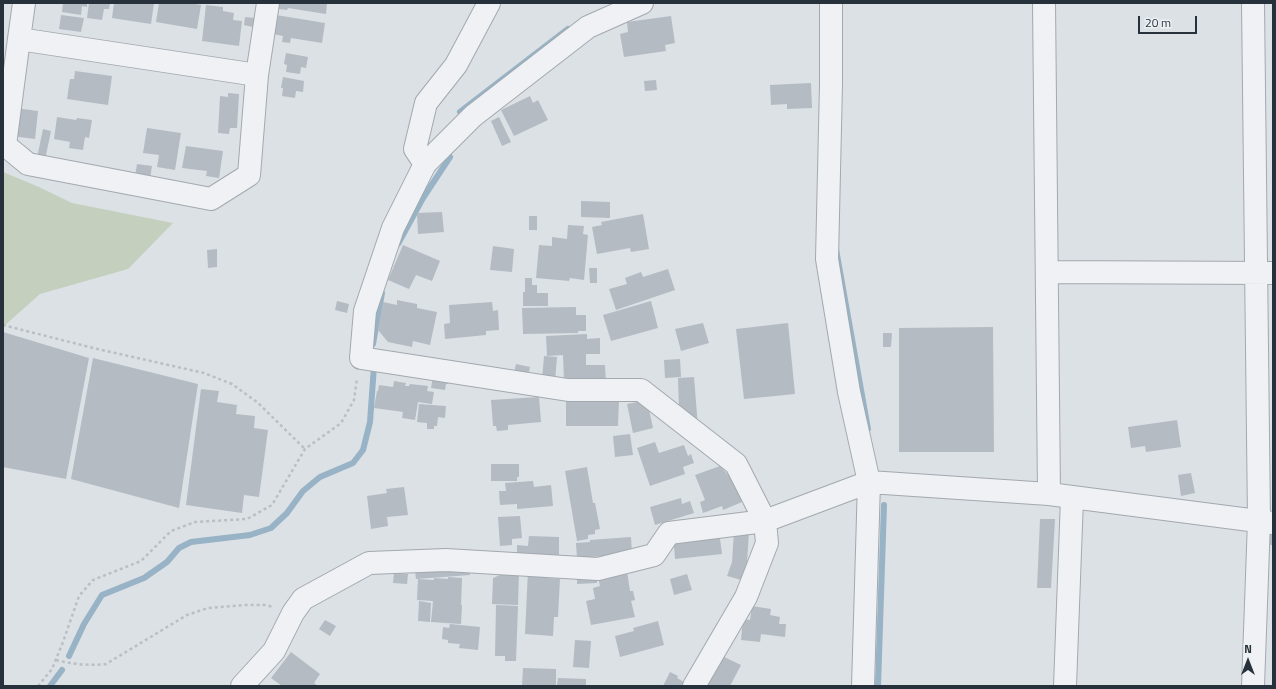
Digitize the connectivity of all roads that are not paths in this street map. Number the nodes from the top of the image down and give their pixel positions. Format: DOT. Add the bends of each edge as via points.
graph roads {
  1 [pos="24,3"];
  2 [pos="268,3"];
  3 [pos="489,3"];
  4 [pos="642,3"];
  5 [pos="831,3"];
  6 [pos="1044,3"];
  7 [pos="1252,3"];
  8 [pos="19,39"];
  9 [pos="258,75"];
  10 [pos="425,164"];
  11 [pos="1047,272"];
  12 [pos="1264,273"];
  13 [pos="869,482"];
  14 [pos="1049,494"];
  15 [pos="1072,498"];
  16 [pos="765,521"];
  17 [pos="1266,522"];
  18 [pos="242,686"];
  19 [pos="694,686"];
  20 [pos="863,686"];
  21 [pos="1065,686"];
  22 [pos="1253,686"];
  1 -- 8 [label="street"];
  2 -- 9 [label="street"];
  3 -- 10 [label="street" via="456,65 426,103 415,150"];
  4 -- 10 [label="street" via="588,27 474,116"];
  5 -- 13 [label="street" via="827,259 849,392"];
  6 -- 11 [label="street"];
  7 -- 12 [label="street"];
  8 -- 9 [label="street"];
  8 -- 9 [label="street" via="5,145 28,164 210,199 249,175"];
  10 -- 16 [label="street" via="393,228 366,311 361,358 568,390 641,390 736,464"];
  11 -- 12 [label="street"];
  11 -- 14 [label="street"];
  12 -- 17 [label="street"];
  13 -- 14 [label="street"];
  13 -- 16 [label="street"];
  13 -- 20 [label="street"];
  14 -- 15 [label="street"];
  15 -- 17 [label="street"];
  15 -- 21 [label="street"];
  16 -- 18 [label="street" via="669,533 654,555 598,569 446,560 369,563 303,600 274,651"];
  16 -- 19 [label="street" via="767,543 746,596"];
  17 -- 22 [label="street"];
}
